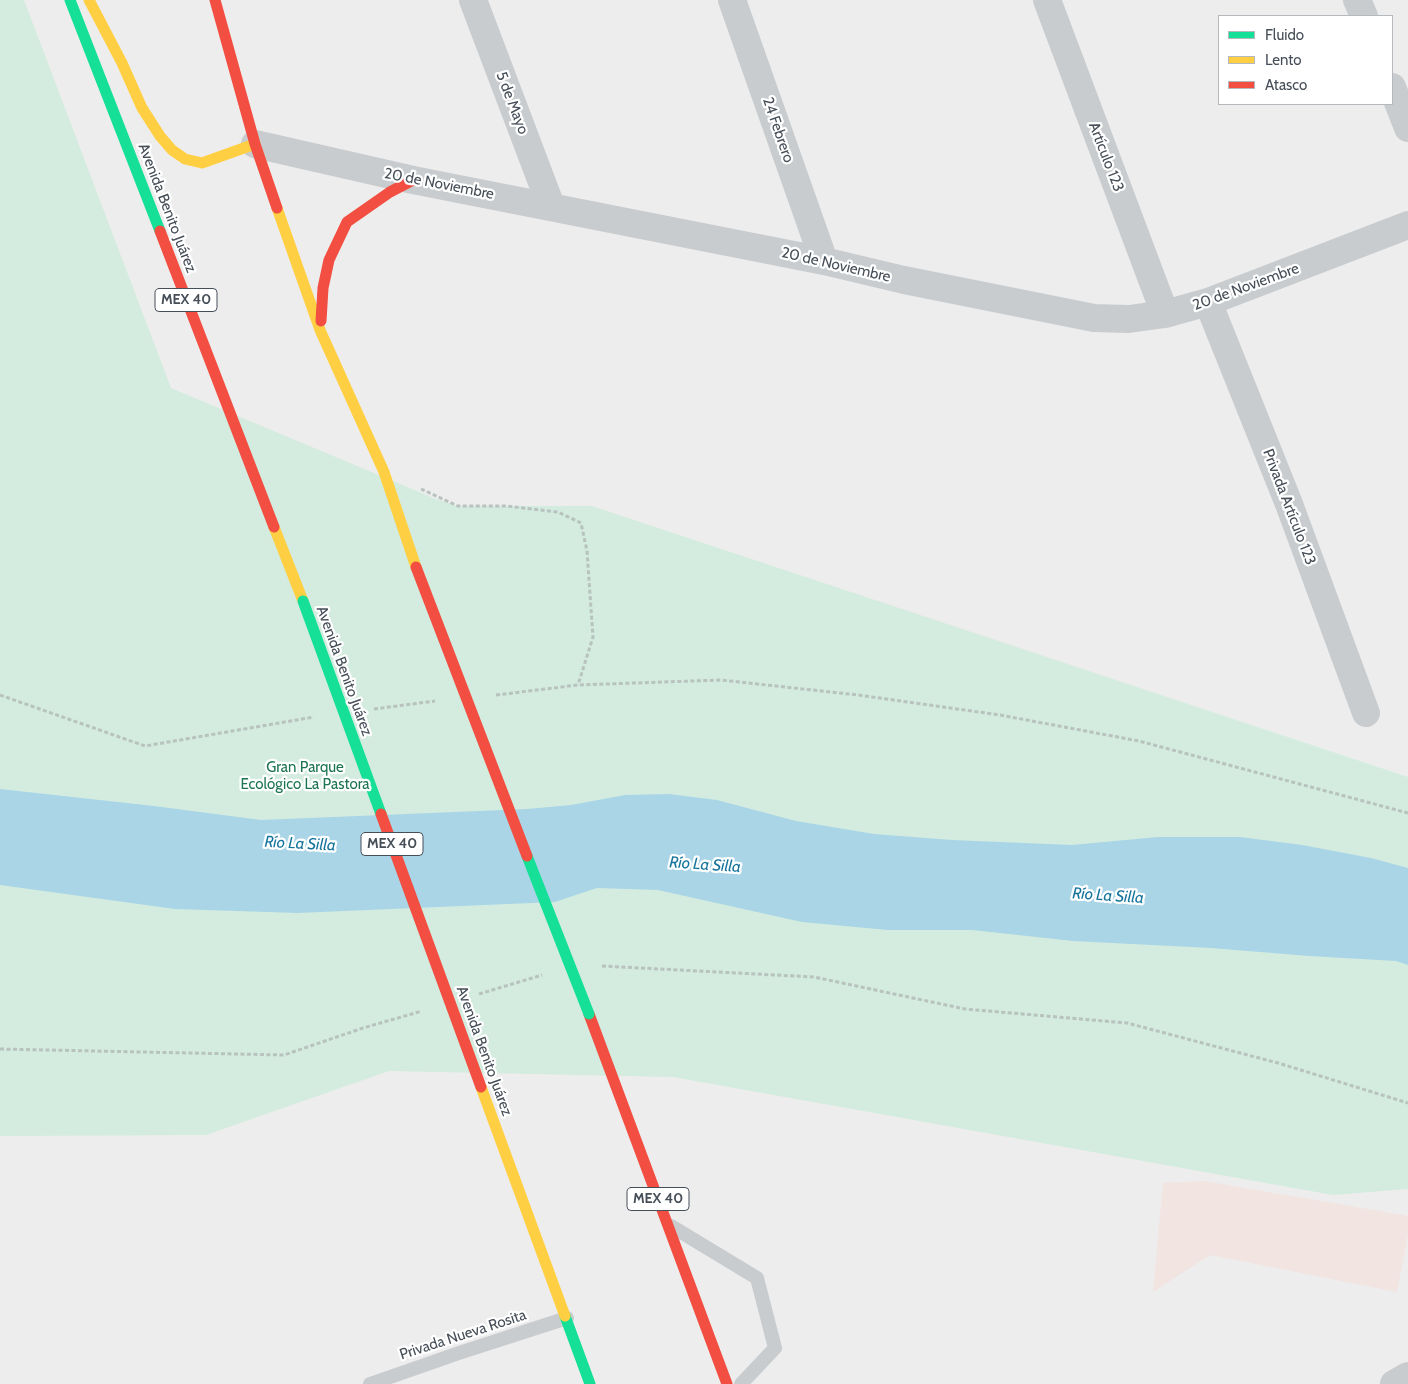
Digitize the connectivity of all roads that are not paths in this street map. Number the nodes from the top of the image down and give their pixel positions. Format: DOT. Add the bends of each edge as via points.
graph roads {
  1 [pos="70,0"];
  2 [pos="89,0"];
  3 [pos="214,0"];
  4 [pos="473,0"];
  5 [pos="732,0"];
  6 [pos="1047,0"];
  7 [pos="1357,0"];
  8 [pos="1364,15"];
  9 [pos="1393,90"];
  10 [pos="1408,128"];
  11 [pos="255,144"];
  12 [pos="413,180"];
  13 [pos="551,206"];
  14 [pos="1408,225"];
  15 [pos="824,260"];
  16 [pos="1208,302"];
  17 [pos="1165,314"];
  18 [pos="320,330"];
  19 [pos="1366,713"];
  20 [pos="667,1224"];
  21 [pos="567,1318"];
  22 [pos="1408,1376"];
  23 [pos="370,1384"];
  24 [pos="590,1384"];
  25 [pos="727,1384"];
  26 [pos="741,1384"];
  27 [pos="1394,1384"];
  1 -- 21 [label="main road, Avenida Benito Juárez / MEX 40, bridge" via="303,601"];
  2 -- 11 [label="main road" via="142,108 172,150 185,159 202,163"];
  3 -- 11 [label="main road, MEX 40"];
  4 -- 13 [label="street, 5 de Mayo"];
  5 -- 15 [label="street, 24 Febrero"];
  6 -- 17 [label="street, Artículo 123"];
  7 -- 8 [label="street"];
  9 -- 10 [label="street"];
  11 -- 12 [label="street, 20 de Noviembre"];
  11 -- 18 [label="main road, MEX 40"];
  12 -- 13 [label="street, 20 de Noviembre"];
  12 -- 18 [label="main road" via="347,222 329,260"];
  13 -- 15 [label="street, 20 de Noviembre"];
  14 -- 16 [label="street, 20 de Noviembre"];
  15 -- 17 [label="street, 20 de Noviembre" via="904,280 1094,318 1129,319"];
  16 -- 17 [label="street, 20 de Noviembre"];
  16 -- 19 [label="street, Privada Artículo 123" via="1289,504"];
  18 -- 20 [label="main road, MEX 40, bridge" via="384,472 452,665 589,1014"];
  20 -- 25 [label="main road, MEX 40"];
  20 -- 26 [label="lane" via="757,1278 775,1348"];
  21 -- 23 [label="lane, Privada Nueva Rosita"];
  21 -- 24 [label="main road, Avenida Benito Juárez / MEX 40"];
  22 -- 27 [label="street"];
}
